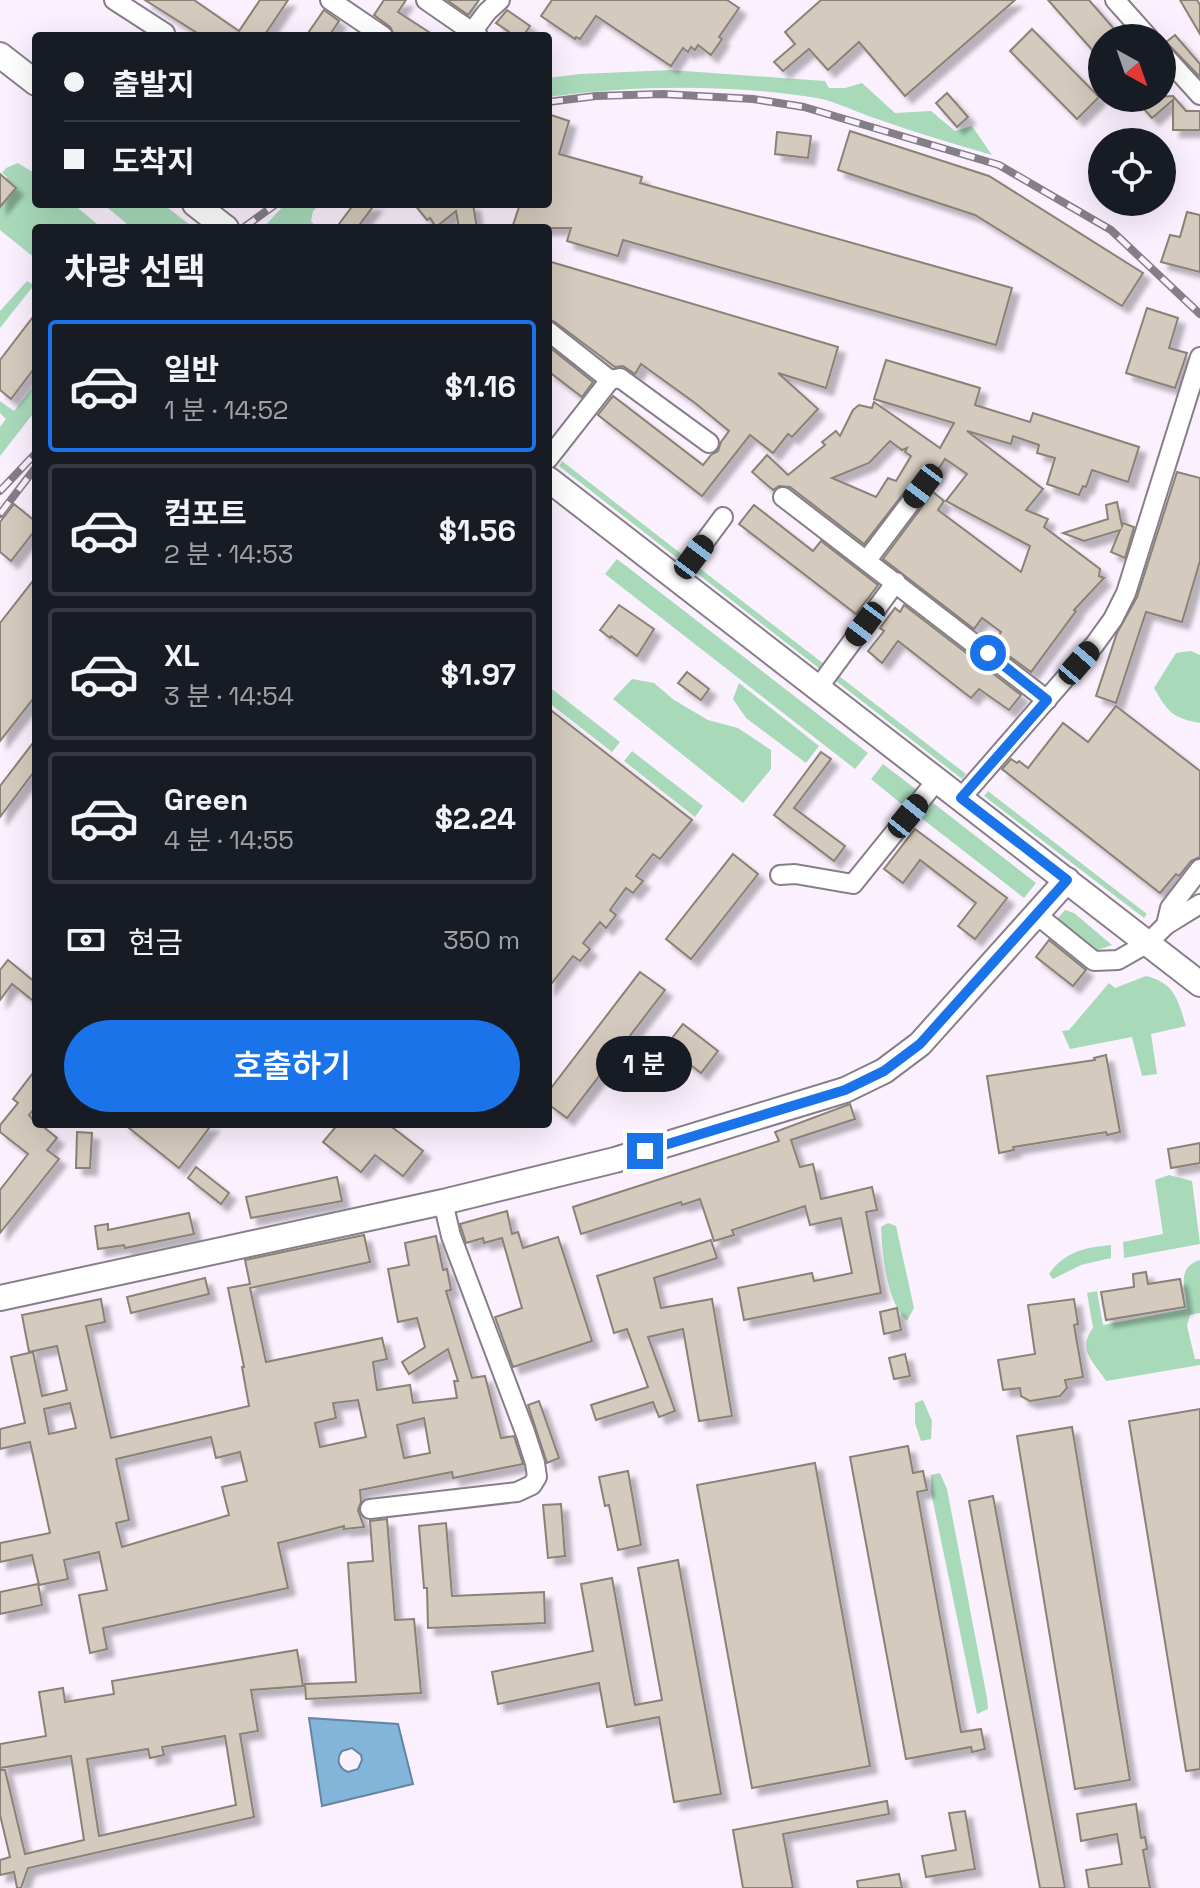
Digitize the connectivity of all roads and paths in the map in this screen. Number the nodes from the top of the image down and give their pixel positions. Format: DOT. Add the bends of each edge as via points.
graph roads {
  1 [pos="114,0"];
  2 [pos="330,0"];
  3 [pos="426,0"];
  4 [pos="500,0"];
  5 [pos="1115,0"];
  6 [pos="1136,24"];
  7 [pos="163,32"];
  8 [pos="377,32"];
  9 [pos="472,32"];
  10 [pos="476,32"];
  11 [pos="0,55"];
  12 [pos="1176,68"];
  13 [pos="32,80"];
  14 [pos="1200,95"];
  15 [pos="200,208"];
  16 [pos="221,224"];
  17 [pos="552,334"];
  18 [pos="1200,357"];
  19 [pos="610,380"];
  20 [pos="709,443"];
  21 [pos="552,454"];
  22 [pos="552,482"];
  23 [pos="923,486"];
  24 [pos="783,497"];
  25 [pos="723,517"];
  26 [pos="867,560"];
  27 [pos="677,579"];
  28 [pos="896,582"];
  29 [pos="818,688"];
  30 [pos="1047,700"];
  31 [pos="937,780"];
  32 [pos="961,798"];
  33 [pos="1200,869"];
  34 [pos="780,875"];
  35 [pos="1067,880"];
  36 [pos="1198,909"];
  37 [pos="1037,915"];
  38 [pos="1166,925"];
  39 [pos="1148,943"];
  40 [pos="1200,984"];
  41 [pos="443,1202"];
  42 [pos="0,1298"];
  43 [pos="370,1509"];
  1 -- 7 [label="street"];
  2 -- 8 [label="street"];
  3 -- 9 [label="street"];
  4 -- 10 [label="street"];
  5 -- 6 [label="street"];
  11 -- 13 [label="main road"];
  12 -- 14 [label="street"];
  15 -- 16 [label="main road"];
  17 -- 19 [label="street"];
  18 -- 30 [label="street" via="1126,593 1113,619"];
  19 -- 20 [label="street" via="620,378"];
  19 -- 21 [label="street"];
  22 -- 27 [label="main road"];
  23 -- 26 [label="street"];
  24 -- 26 [label="street"];
  25 -- 27 [label="street"];
  26 -- 28 [label="street"];
  27 -- 29 [label="main road"];
  28 -- 29 [label="street"];
  28 -- 30 [label="street"];
  29 -- 31 [label="main road"];
  30 -- 32 [label="street"];
  31 -- 32 [label="main road"];
  31 -- 34 [label="street" via="853,884"];
  32 -- 35 [label="main road"];
  33 -- 38 [label="street" via="1170,908"];
  35 -- 37 [label="main road"];
  35 -- 39 [label="main road"];
  36 -- 38 [label="street"];
  37 -- 39 [label="street" via="1094,961 1118,960"];
  37 -- 41 [label="main road" via="920,1044 884,1071 845,1090 615,1160"];
  38 -- 39 [label="street"];
  39 -- 40 [label="main road"];
  41 -- 42 [label="main road"];
  41 -- 43 [label="street" via="537,1477 517,1492"];
}
